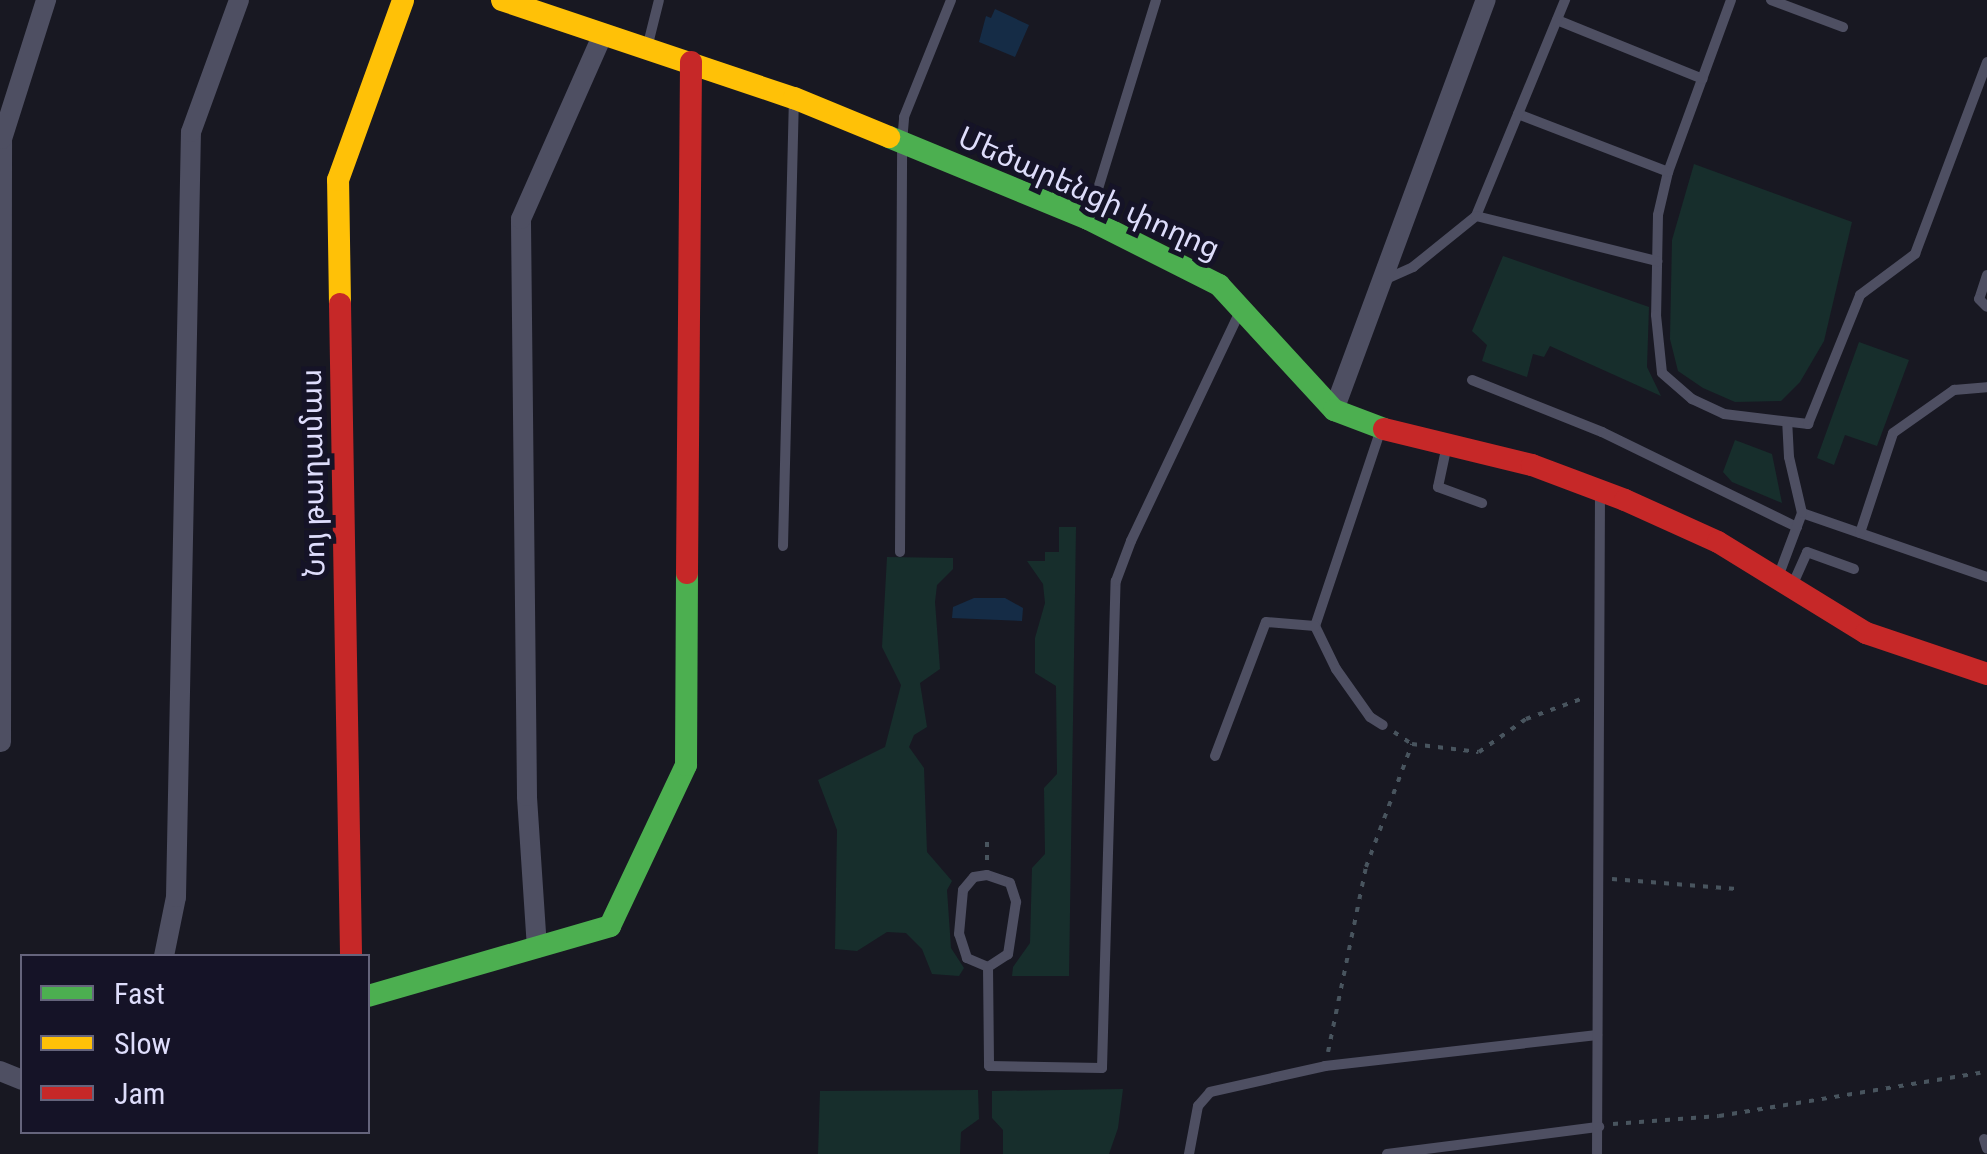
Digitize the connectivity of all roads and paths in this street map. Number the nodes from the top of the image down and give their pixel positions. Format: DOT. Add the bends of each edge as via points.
graph roads {
  1 [pos="46,0"];
  2 [pos="239,0"];
  3 [pos="403,0"];
  4 [pos="502,0"];
  5 [pos="658,0"];
  6 [pos="951,0"];
  7 [pos="1156,0"];
  8 [pos="1486,0"];
  9 [pos="1565,0"];
  10 [pos="1731,0"];
  11 [pos="1770,0"];
  12 [pos="1557,20"];
  13 [pos="1843,27"];
  14 [pos="603,34"];
  15 [pos="647,48"];
  16 [pos="691,62"];
  17 [pos="1987,62"];
  18 [pos="1702,78"];
  19 [pos="794,98"];
  20 [pos="1518,114"];
  21 [pos="902,142"];
  22 [pos="1668,172"];
  23 [pos="1476,216"];
  24 [pos="1088,219"];
  25 [pos="1657,262"];
  26 [pos="1987,276"];
  27 [pos="1382,281"];
  28 [pos="1987,307"];
  29 [pos="1241,310"];
  30 [pos="1472,380"];
  31 [pos="1987,387"];
  32 [pos="1334,410"];
  33 [pos="1787,424"];
  34 [pos="1381,428"];
  35 [pos="1447,444"];
  36 [pos="1600,491"];
  37 [pos="1482,504"];
  38 [pos="1802,513"];
  39 [pos="1797,527"];
  40 [pos="1860,533"];
  41 [pos="784,546"];
  42 [pos="900,552"];
  43 [pos="1854,570"];
  44 [pos="1987,577"];
  45 [pos="1785,583"];
  46 [pos="1315,626"];
  47 [pos="1987,674"];
  48 [pos="1600,692"];
  49 [pos="1383,725"];
  50 [pos="1,742"];
  51 [pos="1412,744"];
  52 [pos="1216,756"];
  53 [pos="987,834"];
  54 [pos="987,860"];
  55 [pos="1598,878"];
  56 [pos="1737,889"];
  57 [pos="537,948"];
  58 [pos="164,954"];
  59 [pos="351,954"];
  60 [pos="988,967"];
  61 [pos="370,995"];
  62 [pos="1597,1035"];
  63 [pos="1325,1066"];
  64 [pos="1980,1072"];
  65 [pos="1599,1127"];
  66 [pos="1189,1154"];
  67 [pos="1387,1154"];
  68 [pos="1597,1154"];
  1 -- 50 [label="street" via="2,139"];
  2 -- 58 [label="street" via="191,132 176,897"];
  3 -- 59 [label="street, Նոյ թաղամաս" via="338,180"];
  4 -- 14 [label="street, Մեծարենցի փողոց"];
  5 -- 15 [label="lane"];
  6 -- 21 [label="lane" via="904,117"];
  7 -- 24 [label="lane"];
  8 -- 27 [label="street"];
  9 -- 12 [label="lane"];
  10 -- 18 [label="lane"];
  11 -- 13 [label="lane"];
  12 -- 18 [label="lane"];
  12 -- 20 [label="lane"];
  14 -- 15 [label="street, Մեծարենցի փողոց"];
  14 -- 57 [label="street" via="522,219 527,796"];
  15 -- 16 [label="street, Մեծարենցի փողոց"];
  16 -- 19 [label="street, Մեծարենցի փողոց"];
  16 -- 57 [label="street" via="686,765 610,926"];
  17 -- 33 [label="lane" via="1916,254 1860,295 1808,424"];
  18 -- 22 [label="lane"];
  19 -- 21 [label="street, Մեծարենցի փողոց"];
  19 -- 41 [label="lane"];
  20 -- 22 [label="lane"];
  20 -- 23 [label="lane"];
  21 -- 24 [label="street, Մեծարենցի փողոց"];
  21 -- 42 [label="lane"];
  22 -- 25 [label="lane"];
  23 -- 25 [label="lane"];
  23 -- 27 [label="lane" via="1413,267"];
  24 -- 29 [label="street, Մեծարենցի փողոց" via="1220,285"];
  25 -- 33 [label="lane" via="1662,373 1692,400 1724,414"];
  26 -- 28 [label="lane" via="1979,299"];
  27 -- 32 [label="street"];
  29 -- 32 [label="street, Մեծարենցի փողոց"];
  29 -- 60 [label="lane" via="1116,581 1102,1068 988,1066"];
  30 -- 39 [label="lane" via="1602,432"];
  31 -- 40 [label="lane" via="1954,390 1892,433"];
  32 -- 34 [label="street, Մեծարենցի փողոց"];
  33 -- 38 [label="lane"];
  34 -- 35 [label="street, Մեծարենցի փողոց"];
  34 -- 46 [label="lane"];
  35 -- 36 [label="street, Մեծարենցի փողոց"];
  35 -- 37 [label="lane" via="1438,487"];
  36 -- 45 [label="street, Մեծարենցի փողոց" via="1718,542"];
  36 -- 48 [label="lane"];
  38 -- 39 [label="lane"];
  38 -- 40 [label="lane"];
  39 -- 45 [label="lane"];
  40 -- 44 [label="lane"];
  43 -- 45 [label="lane" via="1808,552"];
  45 -- 47 [label="street, Մեծարենցի փողոց" via="1866,632"];
  46 -- 49 [label="lane" via="1336,669"];
  46 -- 52 [label="lane" via="1266,622"];
  48 -- 51 [label="path" via="1526,719 1480,752"];
  48 -- 55 [label="lane"];
  49 -- 51 [label="path"];
  51 -- 63 [label="path" via="1366,866"];
  53 -- 54 [label="path"];
  55 -- 56 [label="path"];
  55 -- 62 [label="lane"];
  57 -- 61 [label="street"];
  60 -- 60 [label="lane" via="1008,954 1016,902 1010,884 987,874 963,890 960,934 967,958"];
  62 -- 63 [label="lane"];
  62 -- 65 [label="lane"];
  63 -- 66 [label="lane" via="1210,1092 1198,1106"];
  64 -- 65 [label="path" via="1720,1116"];
  65 -- 67 [label="lane"];
  65 -- 68 [label="lane"];
}
